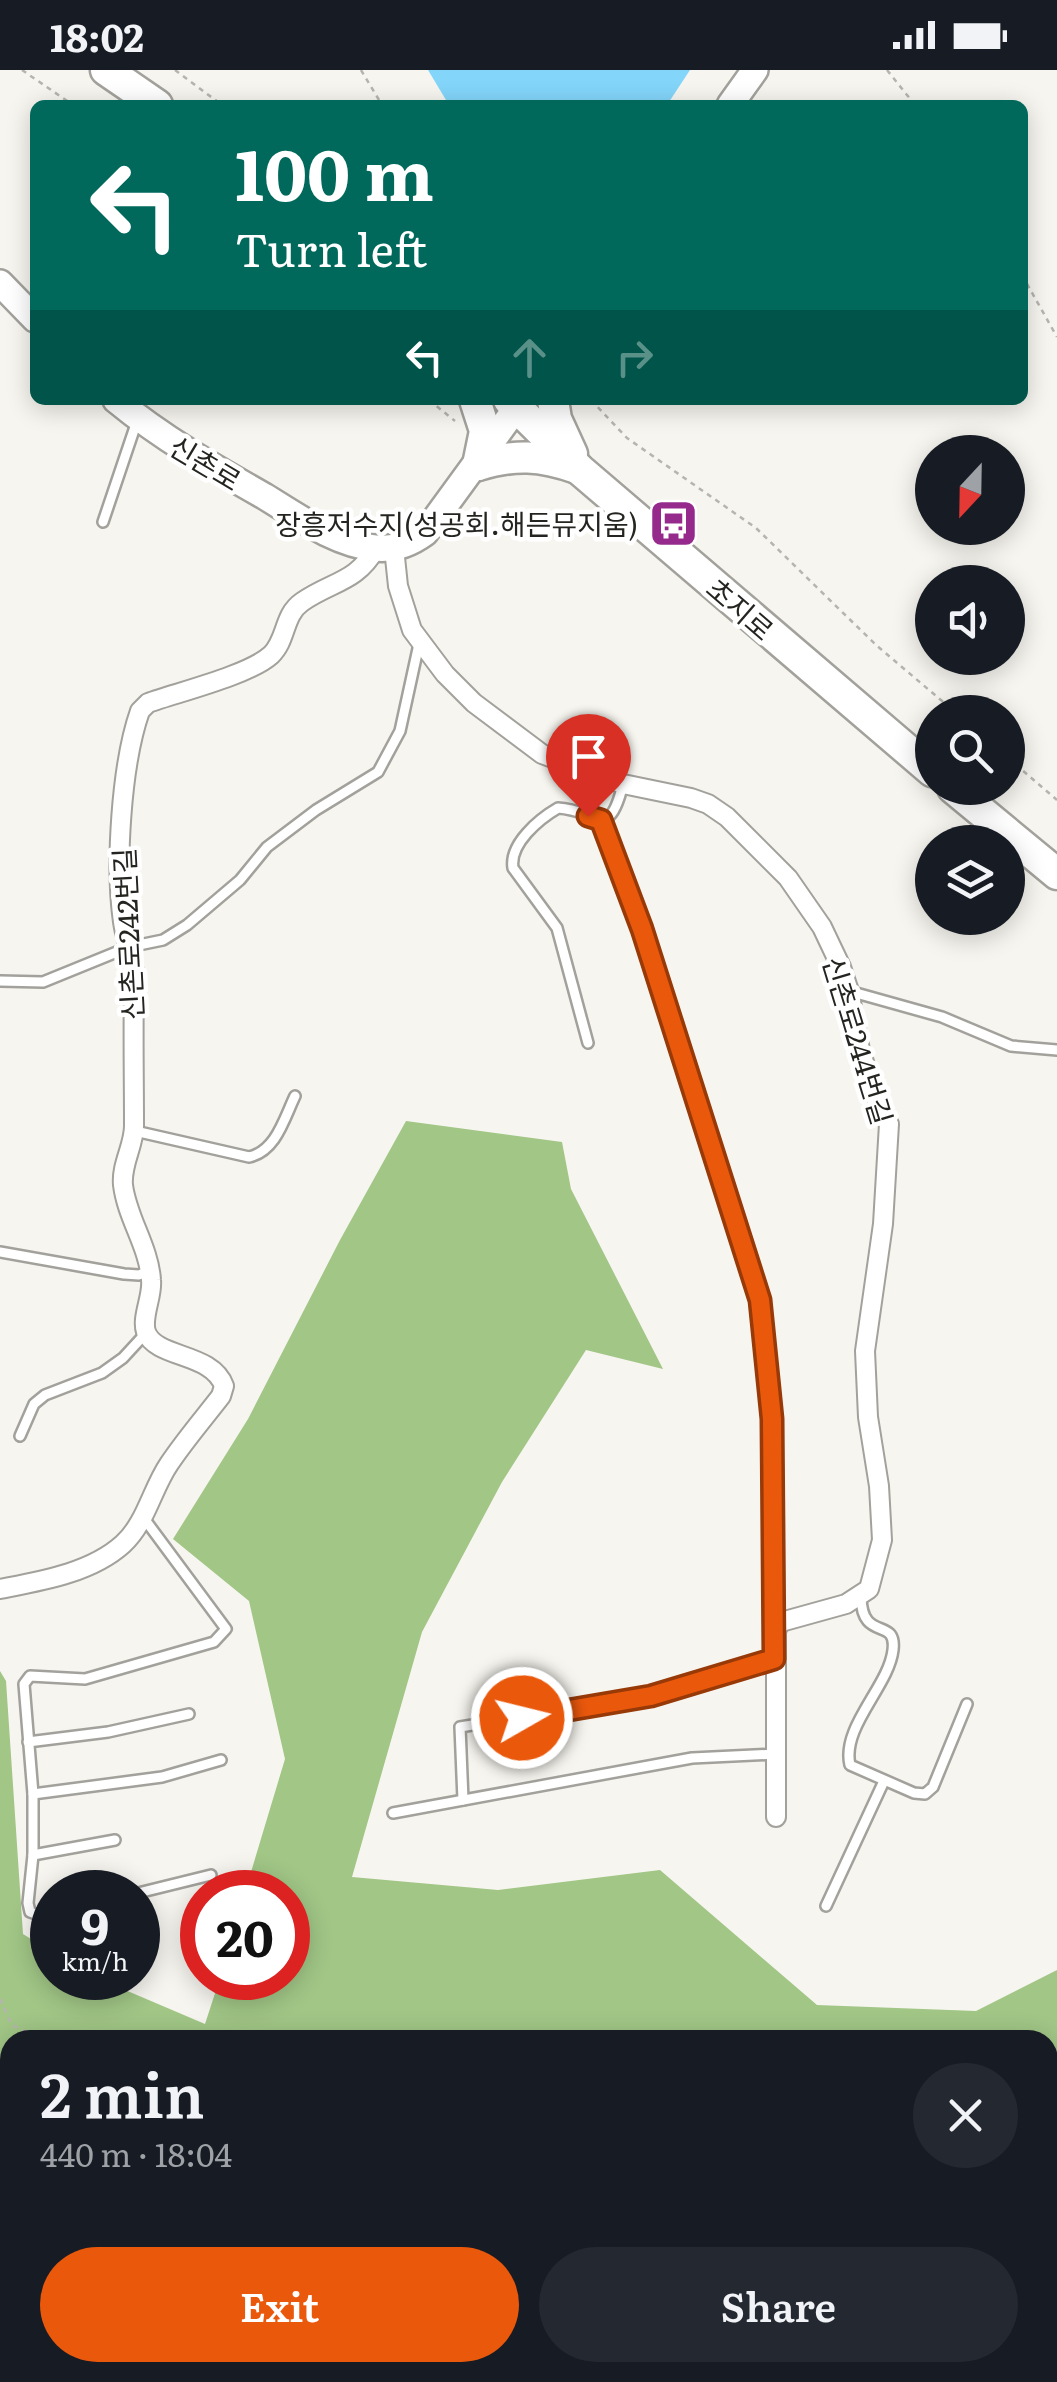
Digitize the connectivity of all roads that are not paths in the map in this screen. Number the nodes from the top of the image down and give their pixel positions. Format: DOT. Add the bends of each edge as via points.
graph roads {
  1 [pos="106,70"];
  2 [pos="755,70"];
  3 [pos="150,100"];
  4 [pos="734,100"];
  5 [pos="0,283"];
  6 [pos="30,314"];
  7 [pos="122,405"];
  8 [pos="477,405"];
  9 [pos="514,405"];
  10 [pos="519,405"];
  11 [pos="554,405"];
  12 [pos="138,418"];
  13 [pos="478,465"];
  14 [pos="580,470"];
  15 [pos="103,522"];
  16 [pos="385,548"];
  17 [pos="419,641"];
  18 [pos="915,756"];
  19 [pos="623,784"];
  20 [pos="974,805"];
  21 [pos="601,820"];
  22 [pos="1057,874"];
  23 [pos="129,946"];
  24 [pos="0,981"];
  25 [pos="850,990"];
  26 [pos="588,1043"];
  27 [pos="1057,1050"];
  28 [pos="295,1096"];
  29 [pos="134,1131"];
  30 [pos="0,1252"];
  31 [pos="150,1270"];
  32 [pos="146,1334"];
  33 [pos="20,1436"];
  34 [pos="143,1517"];
  35 [pos="0,1589"];
  36 [pos="861,1594"];
  37 [pos="776,1630"];
  38 [pos="774,1659"];
  39 [pos="967,1704"];
  40 [pos="189,1714"];
  41 [pos="28,1742"];
  42 [pos="776,1754"];
  43 [pos="221,1760"];
  44 [pos="884,1781"];
  45 [pos="34,1794"];
  46 [pos="463,1800"];
  47 [pos="393,1813"];
  48 [pos="776,1816"];
  49 [pos="115,1840"];
  50 [pos="33,1854"];
  51 [pos="31,1870"];
  52 [pos="30,1883"];
  53 [pos="826,1906"];
  54 [pos="30,1912"];
  1 -- 3 [label="main road"];
  2 -- 4 [label="street"];
  5 -- 6 [label="street"];
  7 -- 12 [label="street, 신촌로"];
  8 -- 13 [label="main road" via="485,431"];
  9 -- 13 [label="street"];
  10 -- 14 [label="main road, 초지로"];
  11 -- 14 [label="main road"];
  12 -- 15 [label="lane"];
  12 -- 16 [label="street, 신촌로" via="334,536"];
  13 -- 14 [label="main road" via="524,455"];
  13 -- 16 [label="street" via="425,534"];
  14 -- 18 [label="main road, 초지로"];
  16 -- 17 [label="street, 신촌로244번길"];
  16 -- 23 [label="street, 신촌로242번길" via="352,577 301,602 263,661 140,711 120,852"];
  17 -- 19 [label="street, 신촌로244번길" via="474,703 527,745"];
  17 -- 23 [label="lane" via="400,731 378,772 267,847 240,880 187,924 162,940"];
  19 -- 21 [label="lane" via="617,809"];
  19 -- 25 [label="street, 신촌로244번길" via="708,804 744,833 802,896"];
  20 -- 22 [label="main road"];
  21 -- 26 [label="lane" via="558,808 516,847 512,859 557,928"];
  21 -- 37 [label="lane" via="760,1300 772,1419"];
  23 -- 24 [label="lane" via="43,982"];
  23 -- 29 [label="street, 신촌로242번길"];
  25 -- 27 [label="lane" via="1011,1046"];
  25 -- 36 [label="street, 신촌로244번길" via="860,1050 888,1124 883,1224 865,1351 882,1540 869,1589"];
  28 -- 29 [label="lane" via="260,1155"];
  29 -- 31 [label="street, 신촌로242번길" via="123,1187"];
  30 -- 31 [label="lane" via="124,1274"];
  31 -- 32 [label="street, 신촌로242번길"];
  32 -- 33 [label="lane" via="102,1373 45,1395"];
  32 -- 34 [label="street" via="214,1368 224,1386 168,1464"];
  34 -- 35 [label="street" via="106,1556 50,1579"];
  34 -- 41 [label="lane" via="226,1629 214,1642 85,1678 30,1676 24,1684"];
  36 -- 37 [label="street" via="781,1622"];
  36 -- 44 [label="lane" via="861,1615 885,1629 893,1649 848,1755 850,1764"];
  37 -- 38 [label="street"];
  38 -- 42 [label="street"];
  38 -- 46 [label="lane" via="651,1696 460,1726"];
  39 -- 44 [label="lane" via="933,1787 914,1794"];
  40 -- 41 [label="lane"];
  41 -- 45 [label="lane"];
  42 -- 46 [label="lane" via="692,1758"];
  42 -- 48 [label="street"];
  43 -- 45 [label="lane" via="162,1777"];
  44 -- 53 [label="lane"];
  45 -- 50 [label="lane"];
  46 -- 47 [label="lane"];
  49 -- 50 [label="lane"];
  50 -- 51 [label="lane"];
  52 -- 54 [label="lane"];
}
